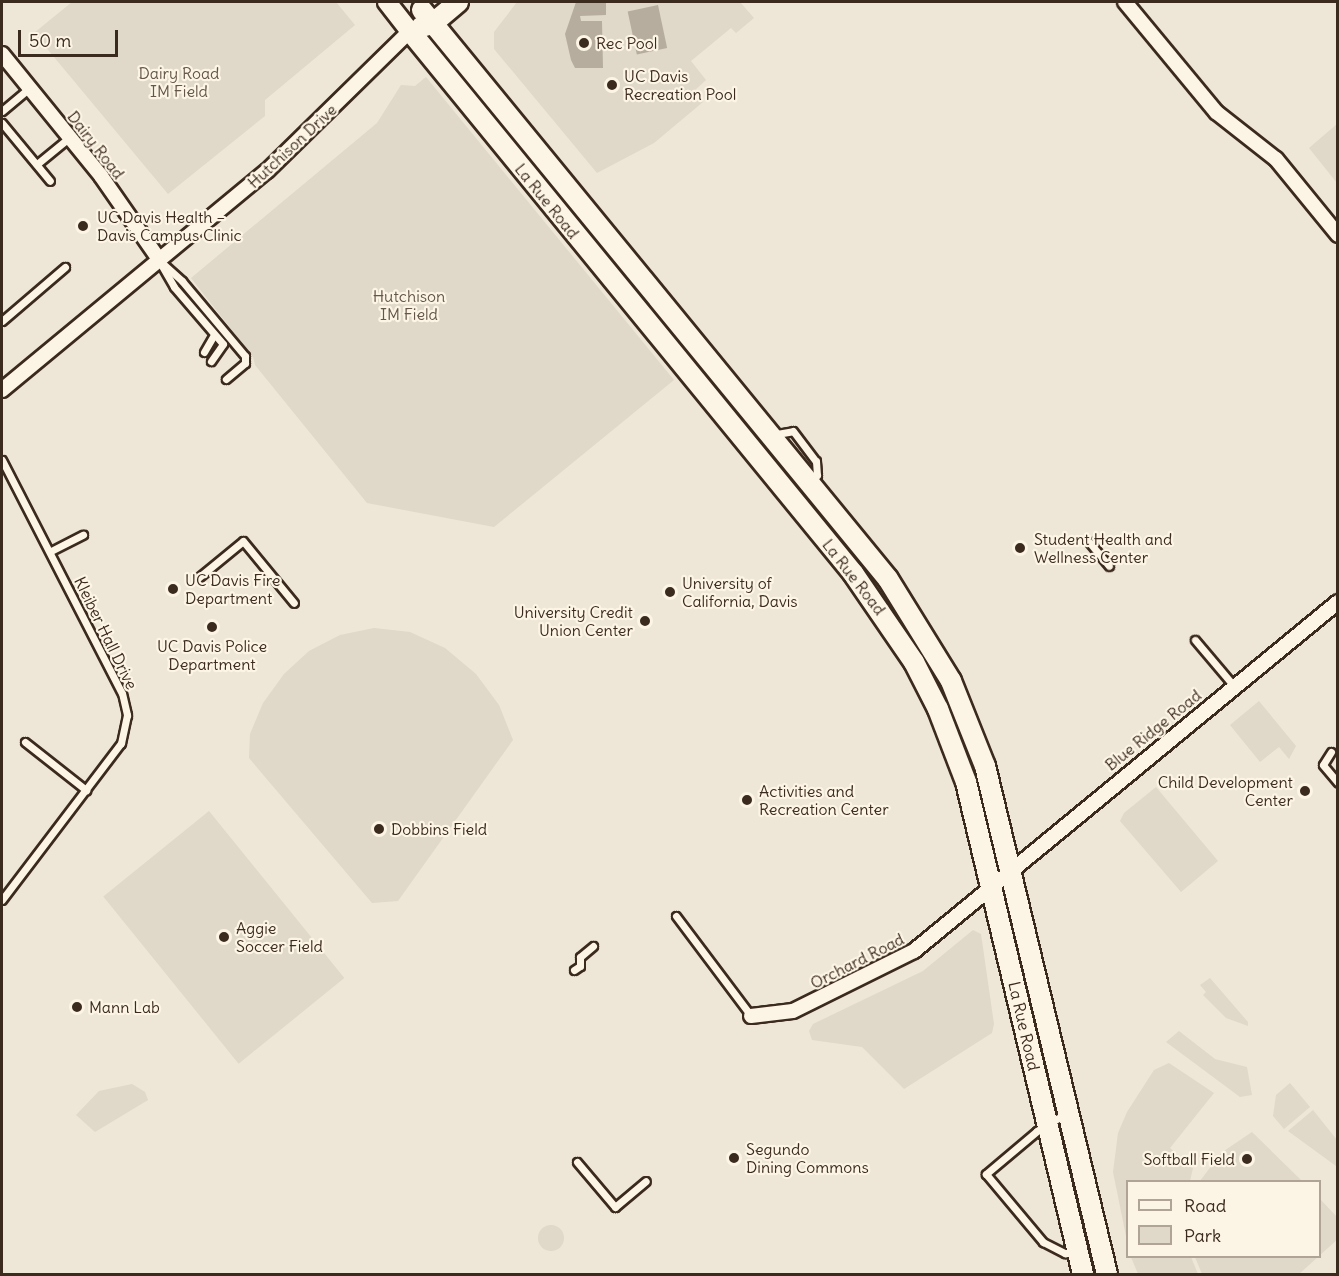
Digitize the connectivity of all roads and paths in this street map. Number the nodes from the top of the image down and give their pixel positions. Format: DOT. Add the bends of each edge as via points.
graph roads {
  1 [pos="387,2"];
  2 [pos="458,2"];
  3 [pos="1125,2"];
  4 [pos="425,9"];
  5 [pos="410,31"];
  6 [pos="2,54"];
  7 [pos="29,88"];
  8 [pos="2,111"];
  9 [pos="2,123"];
  10 [pos="70,137"];
  11 [pos="37,164"];
  12 [pos="50,181"];
  13 [pos="1338,235"];
  14 [pos="160,261"];
  15 [pos="65,267"];
  16 [pos="2,321"];
  17 [pos="214,335"];
  18 [pos="204,352"];
  19 [pos="210,361"];
  20 [pos="226,380"];
  21 [pos="2,390"];
  22 [pos="2,460"];
  23 [pos="83,535"];
  24 [pos="1089,542"];
  25 [pos="51,551"];
  26 [pos="1109,566"];
  27 [pos="198,578"];
  28 [pos="1338,602"];
  29 [pos="294,603"];
  30 [pos="1195,639"];
  31 [pos="1234,686"];
  32 [pos="25,742"];
  33 [pos="1331,752"];
  34 [pos="1338,783"];
  35 [pos="86,790"];
  36 [pos="1010,872"];
  37 [pos="992,887"];
  38 [pos="2,900"];
  39 [pos="676,916"];
  40 [pos="592,946"];
  41 [pos="574,970"];
  42 [pos="752,1016"];
  43 [pos="1068,1113"];
  44 [pos="1047,1124"];
  45 [pos="577,1162"];
  46 [pos="646,1181"];
  47 [pos="1078,1253"];
  48 [pos="1083,1275"];
  49 [pos="1107,1275"];
  1 -- 5 [label="street, La Rue Road"];
  2 -- 4 [label="main road, Hutchison Drive"];
  3 -- 13 [label="street" via="1216,112 1276,159"];
  4 -- 5 [label="main road, Hutchison Drive"];
  4 -- 36 [label="main road, La Rue Road" via="911,611 951,681 985,766"];
  5 -- 14 [label="street, Hutchison Drive" via="274,165"];
  5 -- 37 [label="main road, La Rue Road" via="880,609 914,662 946,729 966,782"];
  6 -- 7 [label="street, Dairy Road"];
  7 -- 8 [label="lane"];
  7 -- 10 [label="street, Dairy Road"];
  9 -- 11 [label="lane"];
  10 -- 11 [label="lane"];
  10 -- 14 [label="street, Dairy Road"];
  11 -- 12 [label="lane"];
  14 -- 17 [label="lane" via="174,287"];
  14 -- 20 [label="lane" via="182,281 245,356 245,363"];
  14 -- 21 [label="street, Hutchison Drive"];
  15 -- 16 [label="lane"];
  17 -- 18 [label="lane"];
  17 -- 19 [label="lane" via="222,348"];
  22 -- 25 [label="lane, Kleiber Hall Drive"];
  23 -- 25 [label="lane"];
  24 -- 26 [label="lane"];
  25 -- 35 [label="lane, Kleiber Hall Drive" via="122,693 127,715 121,743"];
  27 -- 29 [label="lane" via="243,541"];
  28 -- 31 [label="street, Blue Ridge Road"];
  30 -- 31 [label="lane"];
  31 -- 36 [label="street, Blue Ridge Road"];
  32 -- 35 [label="lane"];
  33 -- 34 [label="lane" via="1323,765"];
  35 -- 38 [label="lane, Kleiber Hall Drive"];
  36 -- 37 [label="street, Blue Ridge Road"];
  36 -- 43 [label="main road, La Rue Road"];
  37 -- 42 [label="street, Orchard Road" via="904,958 793,1011"];
  37 -- 44 [label="main road, La Rue Road"];
  39 -- 42 [label="lane"];
  40 -- 41 [label="lane"];
  43 -- 44 [label="lane"];
  43 -- 49 [label="main road, La Rue Road"];
  44 -- 47 [label="main road, La Rue Road"];
  44 -- 47 [label="lane" via="986,1174 1043,1242 1065,1253"];
  45 -- 46 [label="lane" via="615,1207"];
  47 -- 48 [label="main road, La Rue Road"];
}
